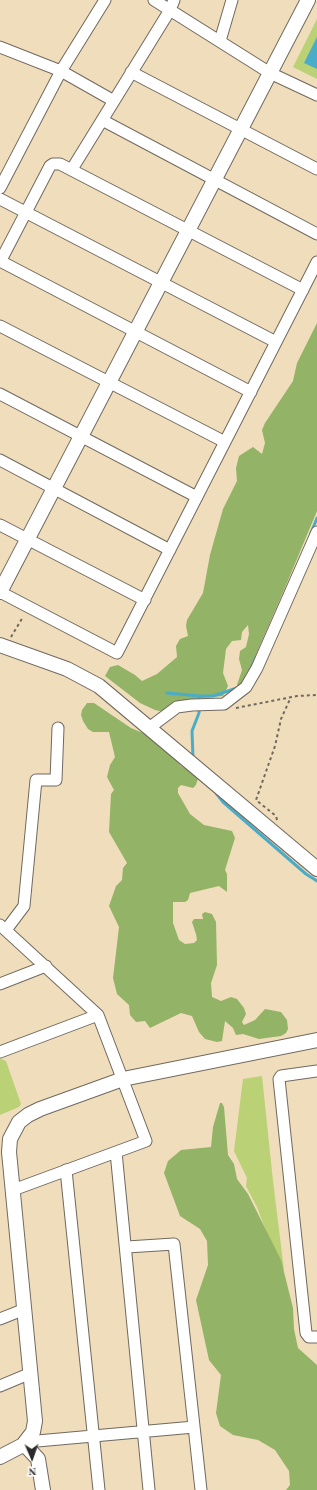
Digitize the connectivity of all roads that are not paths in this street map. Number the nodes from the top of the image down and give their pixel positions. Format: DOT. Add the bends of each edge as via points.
graph roads {
  1 [pos="105,0"];
  2 [pos="154,0"];
  3 [pos="232,0"];
  4 [pos="306,1"];
  5 [pos="172,5"];
  6 [pos="220,41"];
  7 [pos="0,47"];
  8 [pos="61,71"];
  9 [pos="131,72"];
  10 [pos="270,73"];
  11 [pos="317,95"];
  12 [pos="114,101"];
  13 [pos="102,120"];
  14 [pos="241,129"];
  15 [pos="72,169"];
  16 [pos="317,169"];
  17 [pos="214,180"];
  18 [pos="0,188"];
  19 [pos="0,199"];
  20 [pos="26,212"];
  21 [pos="188,230"];
  22 [pos="317,234"];
  23 [pos="0,262"];
  24 [pos="317,262"];
  25 [pos="161,282"];
  26 [pos="303,290"];
  27 [pos="0,326"];
  28 [pos="135,332"];
  29 [pos="276,342"];
  30 [pos="109,382"];
  31 [pos="251,392"];
  32 [pos="0,394"];
  33 [pos="81,436"];
  34 [pos="225,442"];
  35 [pos="0,460"];
  36 [pos="54,488"];
  37 [pos="197,497"];
  38 [pos="0,525"];
  39 [pos="317,532"];
  40 [pos="27,539"];
  41 [pos="170,550"];
  42 [pos="0,592"];
  43 [pos="145,600"];
  44 [pos="5,642"];
  45 [pos="58,728"];
  46 [pos="149,728"];
  47 [pos="317,869"];
  48 [pos="3,927"];
  49 [pos="46,966"];
  50 [pos="0,984"];
  51 [pos="98,1015"];
  52 [pos="317,1040"];
  53 [pos="0,1052"];
  54 [pos="317,1071"];
  55 [pos="122,1079"];
  56 [pos="116,1152"];
  57 [pos="66,1170"];
  58 [pos="13,1190"];
  59 [pos="127,1247"];
  60 [pos="25,1309"];
  61 [pos="0,1319"];
  62 [pos="317,1337"];
  63 [pos="32,1373"];
  64 [pos="0,1386"];
  65 [pos="194,1427"];
  66 [pos="144,1432"];
  67 [pos="93,1436"];
  68 [pos="25,1443"];
  69 [pos="0,1457"];
  70 [pos="43,1490"];
  71 [pos="99,1490"];
  72 [pos="149,1490"];
  73 [pos="201,1490"];
  1 -- 8 [label="street"];
  2 -- 5 [label="street"];
  3 -- 6 [label="street"];
  4 -- 10 [label="street"];
  5 -- 6 [label="street"];
  5 -- 9 [label="street"];
  6 -- 10 [label="street"];
  7 -- 8 [label="street"];
  8 -- 12 [label="street"];
  8 -- 18 [label="street"];
  9 -- 12 [label="street"];
  9 -- 14 [label="street"];
  10 -- 11 [label="street"];
  10 -- 14 [label="street"];
  12 -- 13 [label="street"];
  13 -- 15 [label="street"];
  13 -- 17 [label="street"];
  14 -- 16 [label="street"];
  14 -- 17 [label="street"];
  15 -- 20 [label="street" via="60,164 50,166"];
  15 -- 21 [label="street"];
  17 -- 21 [label="street"];
  17 -- 22 [label="street"];
  19 -- 20 [label="street"];
  20 -- 23 [label="street"];
  20 -- 25 [label="street"];
  21 -- 25 [label="street"];
  21 -- 26 [label="street"];
  23 -- 28 [label="street"];
  24 -- 26 [label="street"];
  25 -- 28 [label="street"];
  25 -- 29 [label="street"];
  26 -- 29 [label="street"];
  27 -- 30 [label="street"];
  28 -- 30 [label="street"];
  28 -- 31 [label="street"];
  29 -- 31 [label="street"];
  30 -- 33 [label="street"];
  30 -- 34 [label="street"];
  31 -- 34 [label="street"];
  32 -- 33 [label="street"];
  33 -- 36 [label="street"];
  33 -- 37 [label="street"];
  34 -- 37 [label="street"];
  35 -- 36 [label="street"];
  36 -- 40 [label="street"];
  36 -- 41 [label="street"];
  37 -- 41 [label="street"];
  38 -- 40 [label="street"];
  39 -- 46 [label="street" via="257,668 246,687 224,704 183,705"];
  40 -- 42 [label="street"];
  40 -- 43 [label="street"];
  41 -- 43 [label="street"];
  42 -- 43 [label="street" via="117,653"];
  44 -- 46 [label="street" via="77,673 110,694"];
  45 -- 48 [label="street" via="56,780 36,780 24,906"];
  46 -- 47 [label="street"];
  48 -- 49 [label="street"];
  49 -- 50 [label="street"];
  49 -- 51 [label="street"];
  51 -- 53 [label="street"];
  51 -- 55 [label="street"];
  52 -- 55 [label="street"];
  54 -- 62 [label="street" via="281,1076 279,1079 306,1333 309,1337"];
  55 -- 56 [label="street" via="146,1141"];
  55 -- 58 [label="street" via="40,1109 19,1122 12,1133 9,1145"];
  56 -- 57 [label="street"];
  56 -- 59 [label="street"];
  57 -- 58 [label="street"];
  57 -- 67 [label="street"];
  58 -- 60 [label="street"];
  59 -- 65 [label="street" via="174,1244"];
  59 -- 66 [label="street"];
  60 -- 61 [label="street"];
  60 -- 63 [label="street"];
  63 -- 64 [label="street"];
  63 -- 68 [label="street" via="35,1421"];
  65 -- 66 [label="street"];
  65 -- 73 [label="street"];
  66 -- 67 [label="street"];
  66 -- 72 [label="street"];
  67 -- 68 [label="street"];
  67 -- 71 [label="street"];
  68 -- 69 [label="street"];
  68 -- 70 [label="street" via="39,1463"];
}
